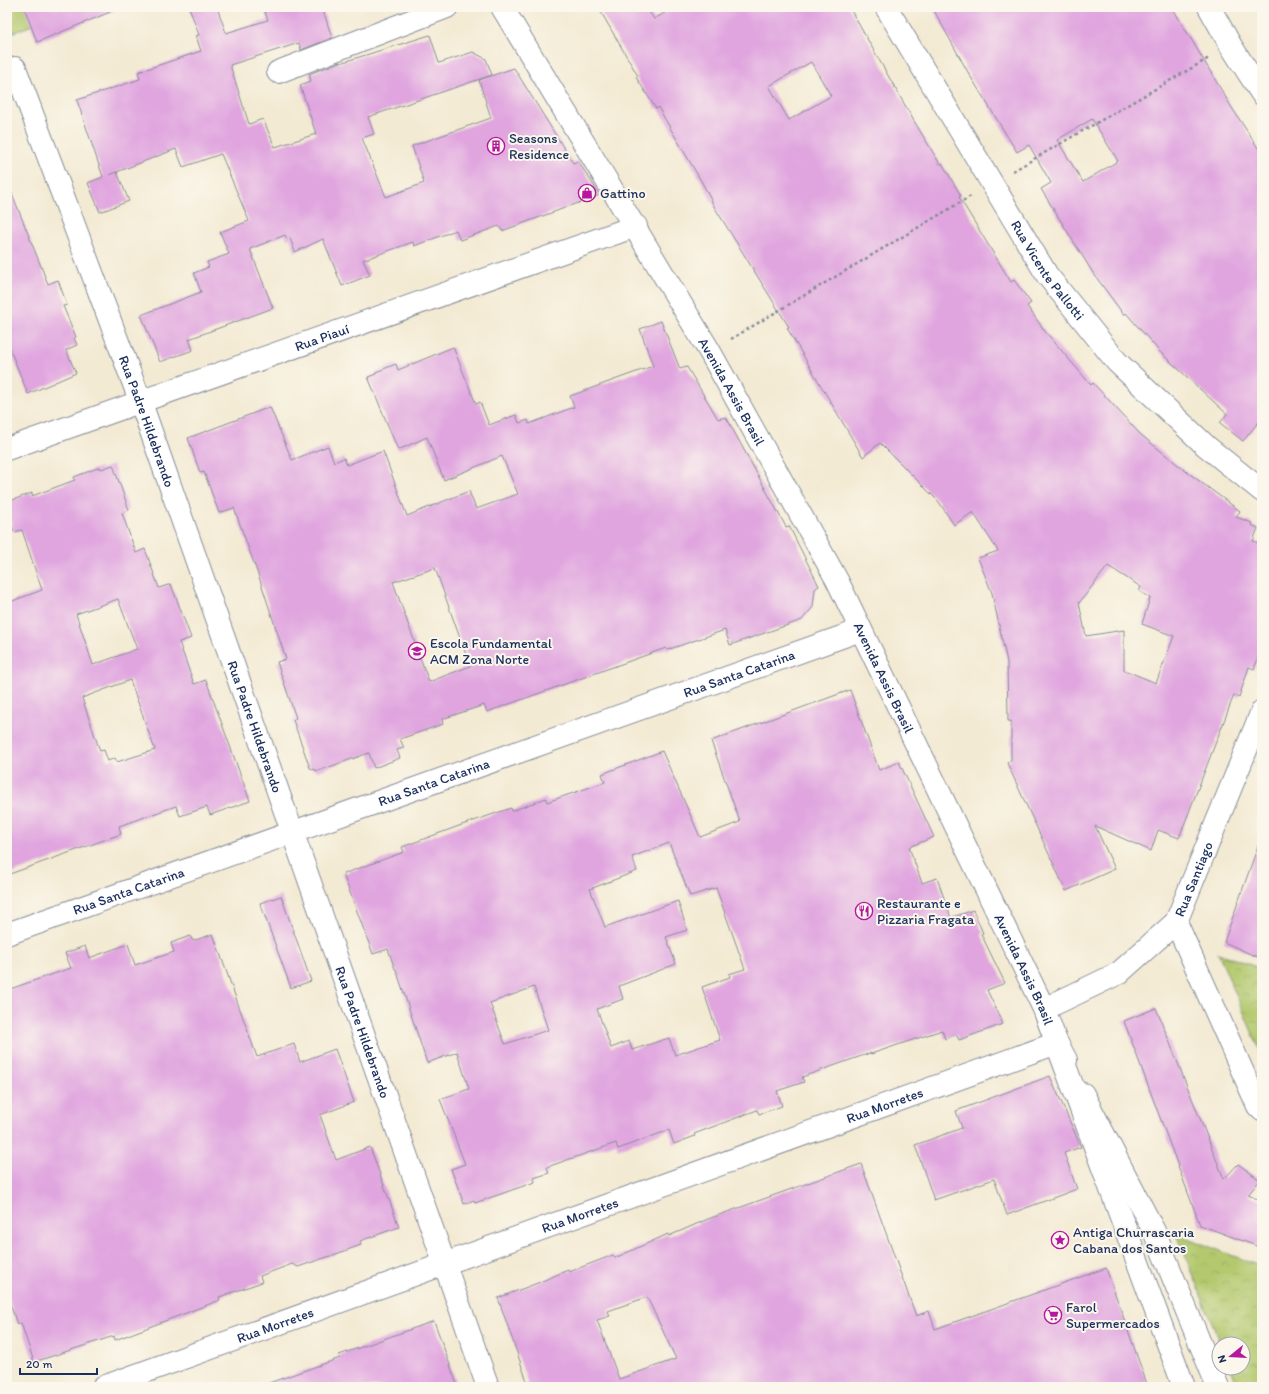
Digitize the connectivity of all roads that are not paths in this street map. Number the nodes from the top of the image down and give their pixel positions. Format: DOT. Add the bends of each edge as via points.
graph roads {
  1 [pos="447,7"];
  2 [pos="502,7"];
  3 [pos="886,7"];
  4 [pos="1209,7"];
  5 [pos="15,68"];
  6 [pos="278,72"];
  7 [pos="1262,94"];
  8 [pos="636,226"];
  9 [pos="141,403"];
  10 [pos="7,449"];
  11 [pos="1262,491"];
  12 [pos="860,630"];
  13 [pos="1262,711"];
  14 [pos="293,831"];
  15 [pos="1176,922"];
  16 [pos="7,934"];
  17 [pos="1044,1009"];
  18 [pos="1057,1043"];
  19 [pos="1262,1110"];
  20 [pos="444,1264"];
  21 [pos="103,1387"];
  22 [pos="488,1387"];
  23 [pos="1184,1387"];
  24 [pos="1218,1387"];
  1 -- 6 [label="street"];
  2 -- 8 [label="street, Avenida Assis Brasil"];
  3 -- 11 [label="street, Rua Vicente Pallotti" via="1047,275 1117,362 1206,446"];
  4 -- 7 [label="street"];
  5 -- 9 [label="street, Rua Padre Hildebrando"];
  8 -- 9 [label="street, Rua Piauí"];
  8 -- 12 [label="street, Avenida Assis Brasil" via="710,352 837,580"];
  9 -- 10 [label="street, Rua Piauí"];
  9 -- 14 [label="street, Rua Padre Hildebrando"];
  12 -- 14 [label="street, Rua Santa Catarina"];
  12 -- 17 [label="street, Avenida Assis Brasil"];
  13 -- 15 [label="street, Rua Santiago"];
  14 -- 16 [label="street, Rua Santa Catarina"];
  14 -- 20 [label="street, Rua Padre Hildebrando"];
  15 -- 17 [label="street, Rua Santiago" via="1119,973"];
  15 -- 19 [label="street"];
  17 -- 18 [label="street, Avenida Assis Brasil"];
  18 -- 20 [label="street, Rua Morretes"];
  18 -- 23 [label="street, Avenida Assis Brasil"];
  18 -- 24 [label="street" via="1154,1231"];
  20 -- 21 [label="street, Rua Morretes"];
  20 -- 22 [label="street, Rua Padre Hildebrando"];
}
